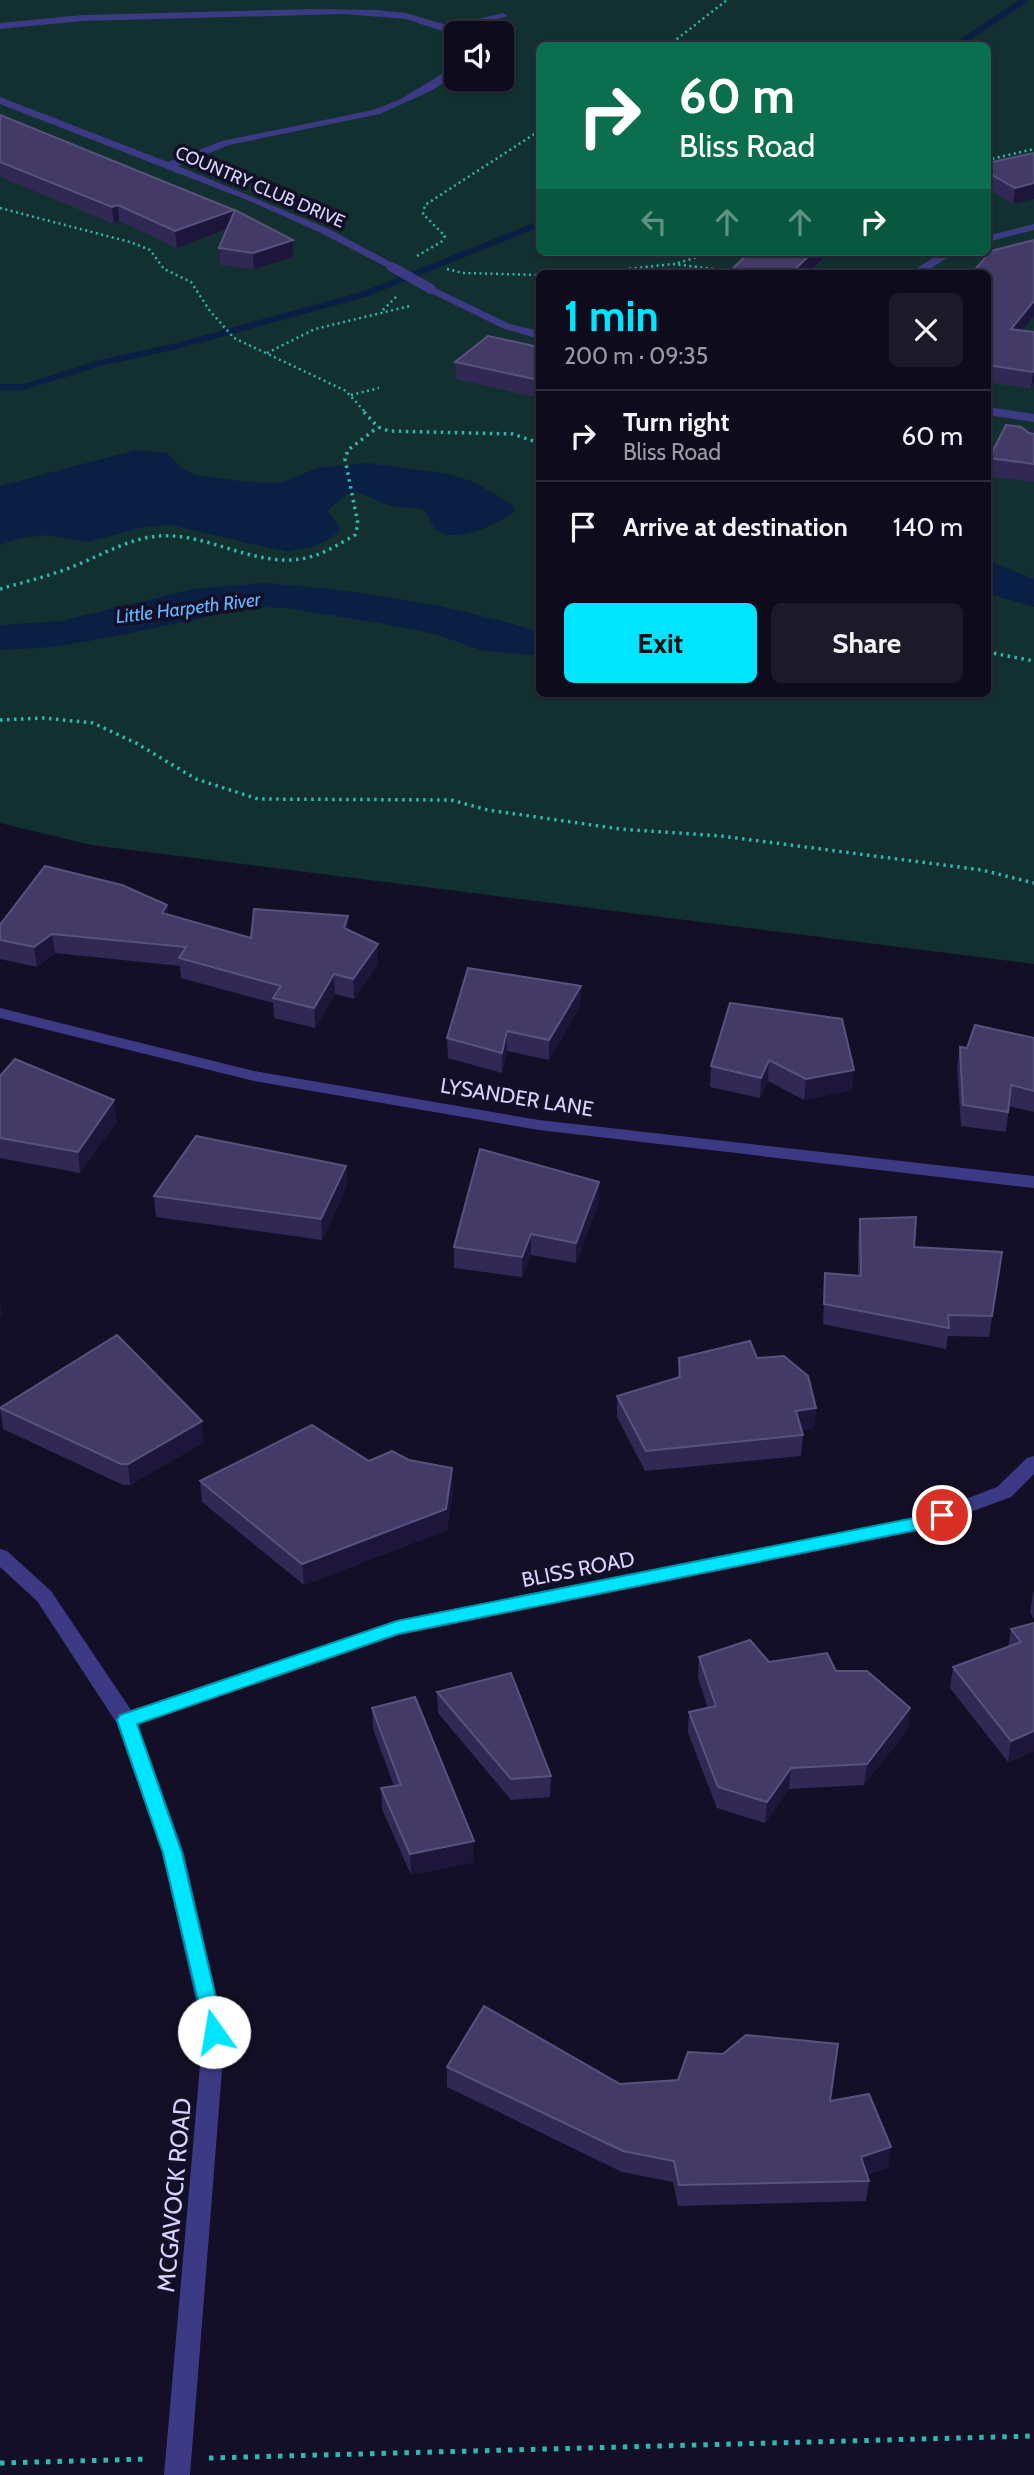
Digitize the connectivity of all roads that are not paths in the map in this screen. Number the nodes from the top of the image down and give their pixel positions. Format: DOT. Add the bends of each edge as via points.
graph roads {
  1 [pos="503,16"];
  2 [pos="486,21"];
  3 [pos="0,26"];
  4 [pos="444,27"];
  5 [pos="444,76"];
  6 [pos="0,100"];
  7 [pos="168,166"];
  8 [pos="1034,227"];
  9 [pos="991,238"];
  10 [pos="944,256"];
  11 [pos="920,270"];
  12 [pos="536,334"];
  13 [pos="991,412"];
  14 [pos="1034,418"];
  15 [pos="0,1013"];
  16 [pos="1034,1182"];
  17 [pos="1034,1463"];
  18 [pos="0,1556"];
  19 [pos="126,1720"];
  20 [pos="178,2467"];
  1 -- 2 [label="street"];
  3 -- 4 [label="street" via="63,20 350,13 408,17"];
  5 -- 7 [label="street" via="379,112 232,141"];
  6 -- 7 [label="street, COUNTRY CLUB DRIVE"];
  7 -- 12 [label="street, COUNTRY CLUB DRIVE, bridge" via="307,222 449,299 506,326"];
  8 -- 9 [label="street"];
  10 -- 11 [label="street"];
  13 -- 14 [label="street"];
  15 -- 16 [label="street, LYSANDER LANE" via="254,1076 539,1125"];
  17 -- 19 [label="street, BLISS ROAD" via="1004,1492 922,1523 397,1628"];
  18 -- 19 [label="street, MCGAVOCK ROAD" via="44,1596"];
  19 -- 20 [label="street, MCGAVOCK ROAD" via="173,1853 214,2032"];
}
